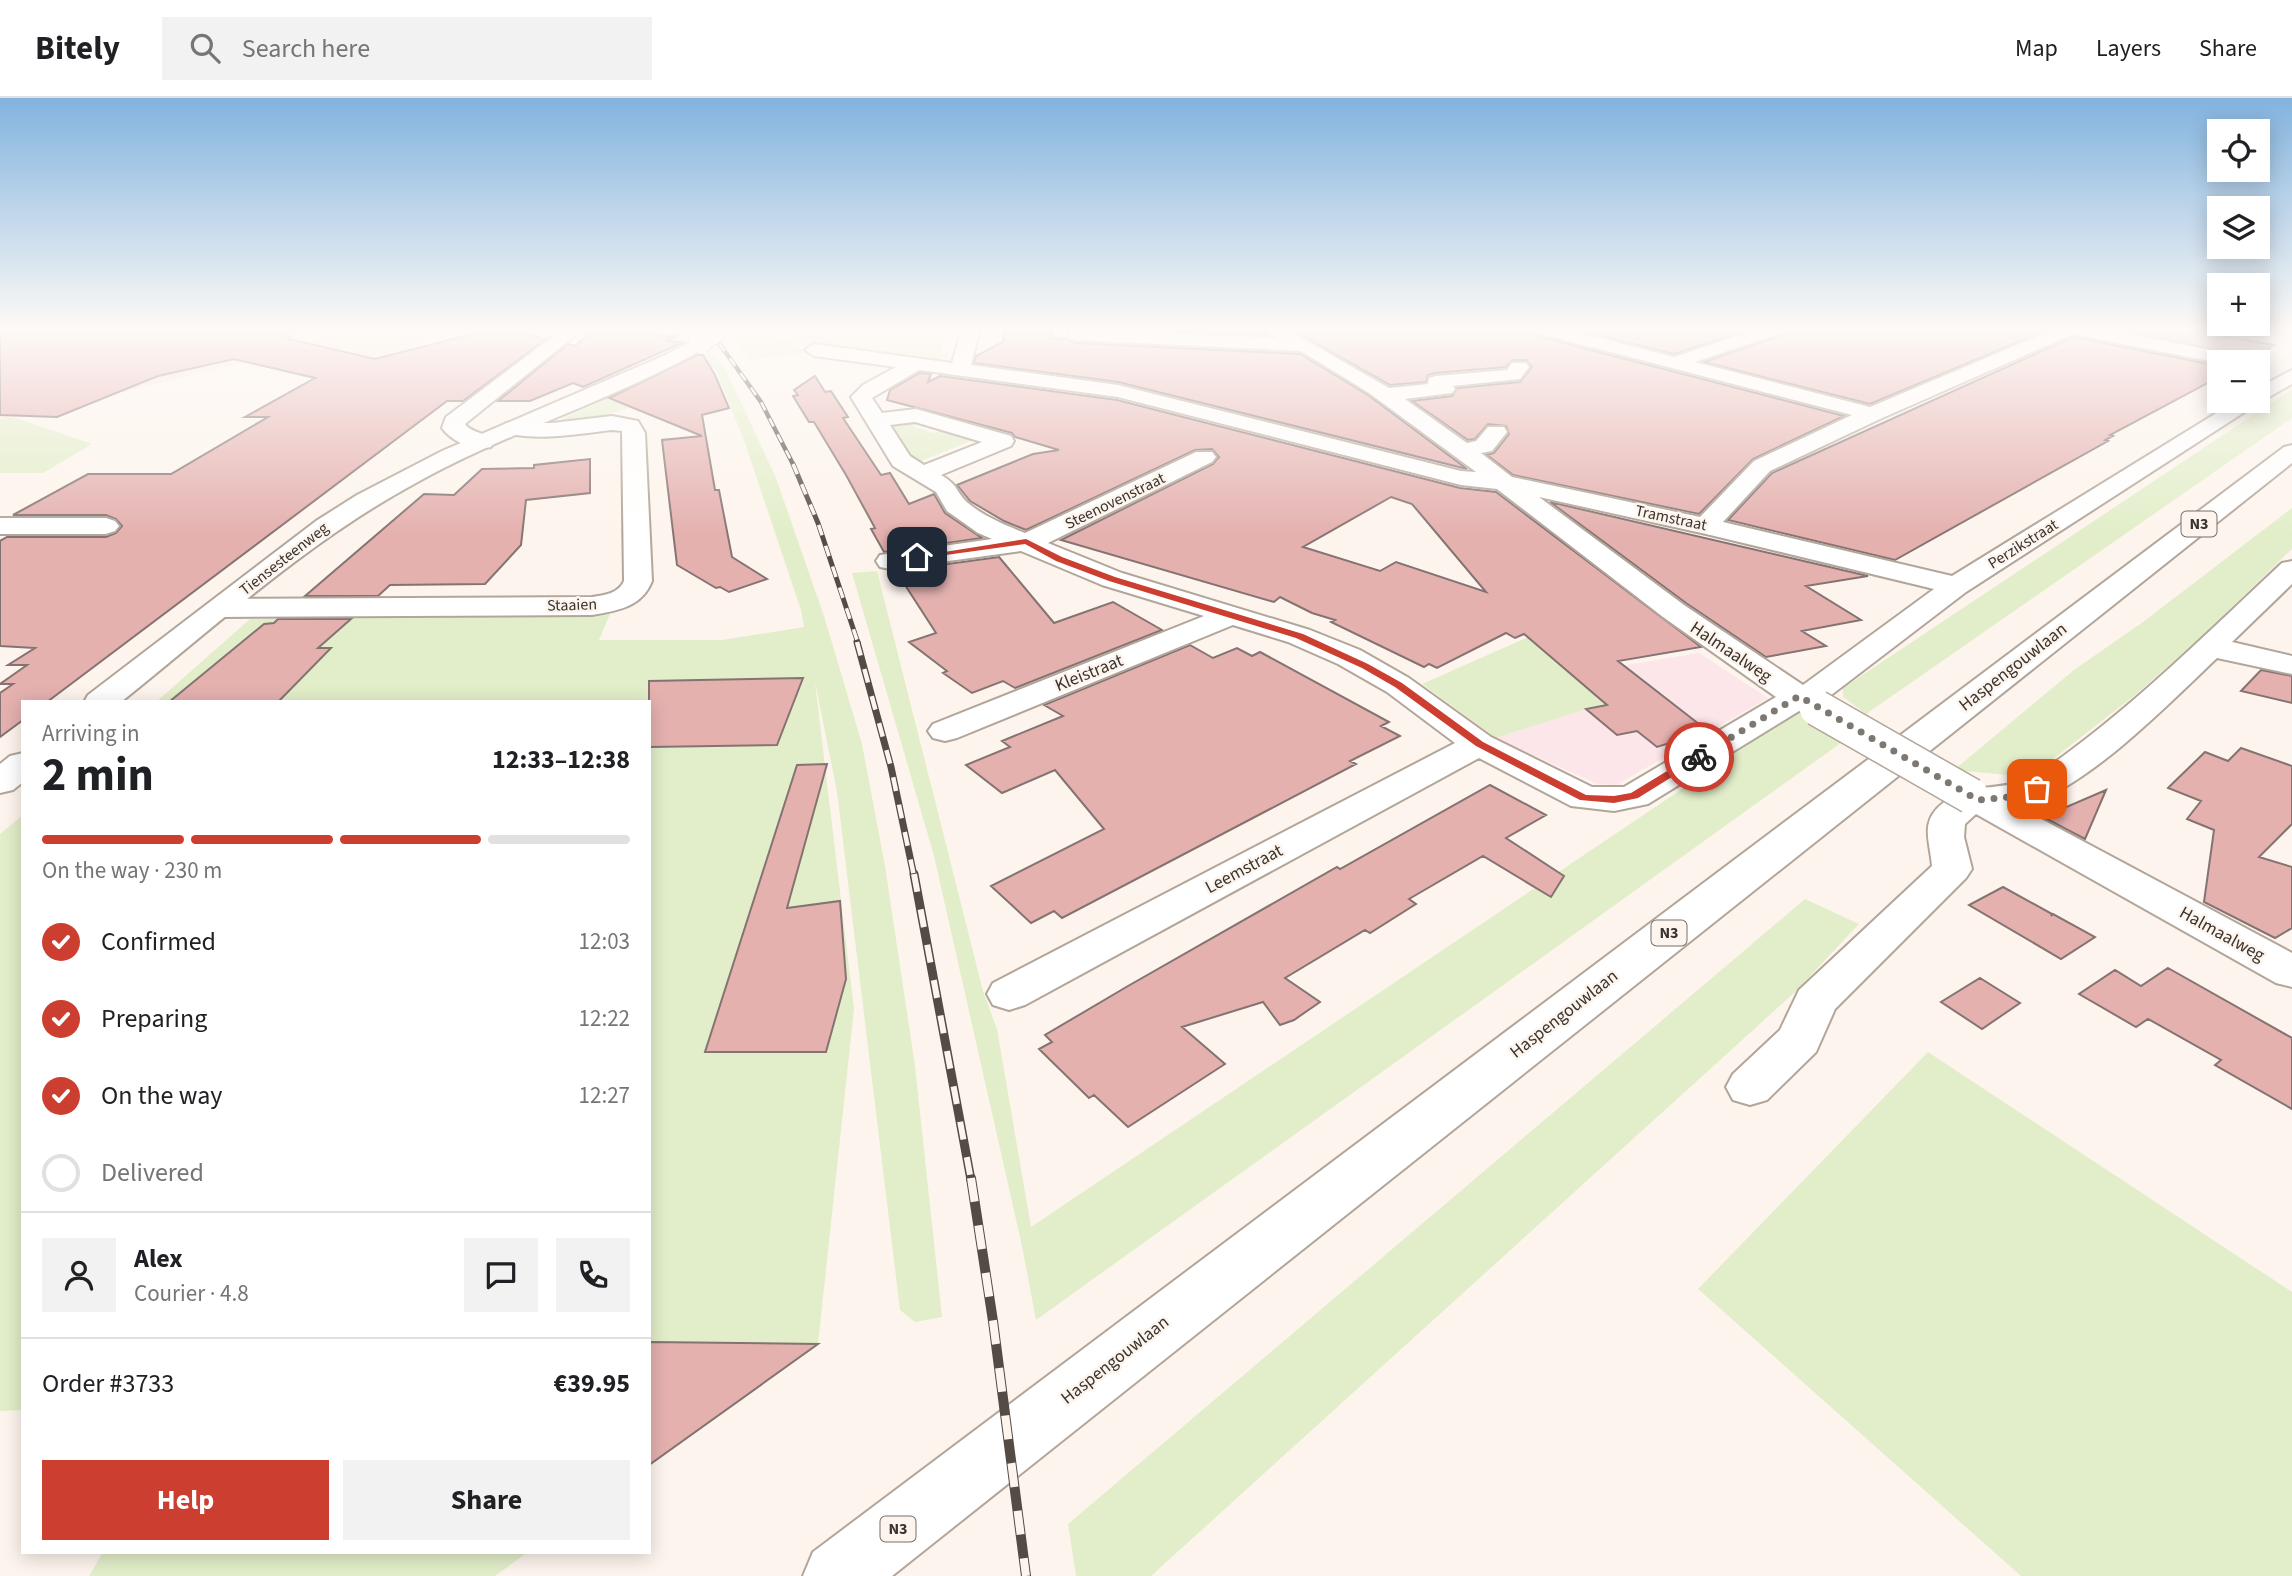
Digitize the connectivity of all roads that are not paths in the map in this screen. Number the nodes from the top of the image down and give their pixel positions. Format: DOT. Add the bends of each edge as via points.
graph roads {
  1 [pos="485,398"];
  2 [pos="583,398"];
  3 [pos="861,398"];
  4 [pos="1146,398"];
  5 [pos="1392,398"];
  6 [pos="1484,398"];
  7 [pos="1812,398"];
  8 [pos="1909,398"];
  9 [pos="1487,400"];
  10 [pos="2231,413"];
  11 [pos="1872,414"];
  12 [pos="875,421"];
  13 [pos="514,429"];
  14 [pos="1496,432"];
  15 [pos="483,442"];
  16 [pos="1457,447"];
  17 [pos="2292,452"];
  18 [pos="1204,457"];
  19 [pos="1385,458"];
  20 [pos="922,474"];
  21 [pos="1503,482"];
  22 [pos="0,526"];
  23 [pos="106,526"];
  24 [pos="1706,526"];
  25 [pos="1026,542"];
  26 [pos="890,561"];
  27 [pos="2292,569"];
  28 [pos="1956,586"];
  29 [pos="221,608"];
  30 [pos="1233,615"];
  31 [pos="2211,647"];
  32 [pos="2292,665"];
  33 [pos="103,700"];
  34 [pos="1807,701"];
  35 [pos="945,731"];
  36 [pos="1479,744"];
  37 [pos="21,766"];
  38 [pos="0,782"];
  39 [pos="1974,798"];
  40 [pos="2292,972"];
  41 [pos="1009,994"];
  42 [pos="1750,1087"];
  43 [pos="837,1576"];
  1 -- 15 [label="street" via="454,422 453,428 468,439"];
  2 -- 13 [label="street, Tiensesteenweg, bridge"];
  3 -- 12 [label="street"];
  4 -- 19 [label="street, Tramstraat"];
  5 -- 16 [label="street, Halmaalweg"];
  6 -- 9 [label="street"];
  7 -- 11 [label="street"];
  8 -- 11 [label="street"];
  10 -- 28 [label="street, Perzikstraat"];
  11 -- 24 [label="street" via="1762,466"];
  12 -- 20 [label="street" via="901,461"];
  12 -- 20 [label="street" via="916,415 1003,441"];
  13 -- 15 [label="street, Tiensesteenweg"];
  13 -- 29 [label="street, Staaien" via="630,426 634,433 636,590 614,603 593,606"];
  14 -- 16 [label="street, Tramstraat" via="1484,446"];
  15 -- 29 [label="street, Tiensesteenweg" via="353,507"];
  16 -- 19 [label="street, Tramstraat"];
  16 -- 21 [label="street, Halmaalweg"];
  17 -- 43 [label="street, Haspengouwlaan / N3"];
  18 -- 25 [label="street, Steenovenstraat"];
  19 -- 21 [label="street, Tramstraat" via="1461,478"];
  20 -- 25 [label="street" via="946,488 967,516"];
  21 -- 24 [label="street, Tramstraat"];
  21 -- 34 [label="street, Halmaalweg" via="1697,630"];
  22 -- 23 [label="street"];
  24 -- 28 [label="street, Tramstraat"];
  25 -- 26 [label="street, Steenovenstraat"];
  25 -- 30 [label="street" via="1112,579"];
  27 -- 31 [label="street"];
  28 -- 34 [label="street, Perzikstraat"];
  29 -- 33 [label="street, Tiensesteenweg"];
  30 -- 35 [label="street, Kleistraat"];
  30 -- 36 [label="street" via="1349,657 1398,685"];
  31 -- 32 [label="street"];
  31 -- 39 [label="street" via="2050,782 2019,796"];
  34 -- 36 [label="street" via="1634,796 1614,800 1584,798"];
  34 -- 39 [label="street, Halmaalweg, bridge"];
  36 -- 41 [label="street, Leemstraat"];
  37 -- 38 [label="street"];
  39 -- 40 [label="street, Halmaalweg"];
  39 -- 42 [label="street" via="1949,818 1945,829 1952,869 1815,1001 1800,1040"];
}
